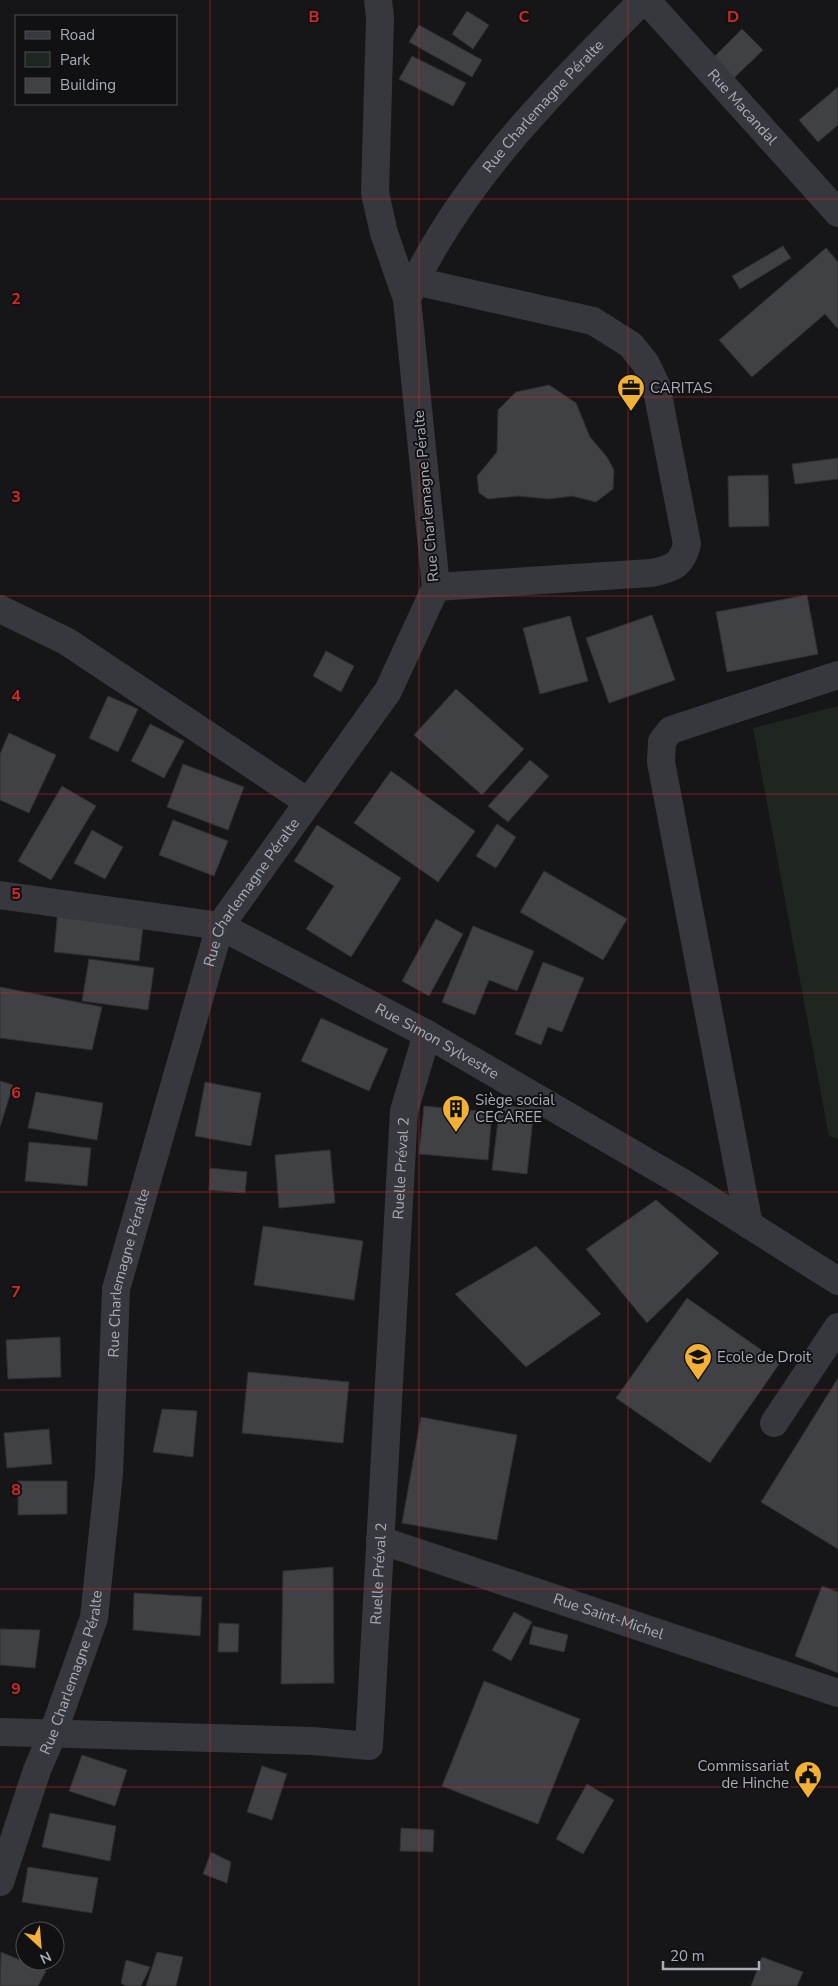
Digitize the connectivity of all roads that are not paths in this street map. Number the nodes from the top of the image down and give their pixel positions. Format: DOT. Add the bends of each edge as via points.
graph roads {
  1 [pos="378,0"];
  2 [pos="644,0"];
  3 [pos="838,213"];
  4 [pos="411,290"];
  5 [pos="436,587"];
  6 [pos="0,609"];
  7 [pos="838,675"];
  8 [pos="308,802"];
  9 [pos="0,895"];
  10 [pos="220,926"];
  11 [pos="427,1034"];
  12 [pos="749,1225"];
  13 [pos="838,1281"];
  14 [pos="838,1327"];
  15 [pos="774,1423"];
  16 [pos="380,1540"];
  17 [pos="838,1693"];
  18 [pos="0,1732"];
  19 [pos="53,1733"];
  20 [pos="0,1882"];
  1 -- 4 [label="street" via="375,193 384,233"];
  2 -- 3 [label="street, Rue Macandal"];
  2 -- 4 [label="street, Rue Charlemagne Péralte" via="573,71 500,152 452,215"];
  4 -- 5 [label="street, Rue Charlemagne Péralte"];
  4 -- 5 [label="street" via="593,321 631,345 646,364 656,385 687,544 679,562 669,569 651,573"];
  5 -- 8 [label="street, Rue Charlemagne Péralte" via="388,691"];
  6 -- 8 [label="street" via="66,641"];
  7 -- 12 [label="street" via="671,730 662,741 661,762"];
  8 -- 10 [label="street, Rue Charlemagne Péralte"];
  9 -- 10 [label="street, Rue Simon Sylvestre"];
  10 -- 11 [label="street, Rue Simon Sylvestre"];
  10 -- 19 [label="street, Rue Charlemagne Péralte" via="116,1289 109,1474 94,1618"];
  11 -- 12 [label="street, Rue Simon Sylvestre" via="685,1184"];
  11 -- 16 [label="street, Ruelle Préval 2" via="404,1111"];
  12 -- 13 [label="street, Rue Simon Sylvestre"];
  14 -- 15 [label="street"];
  16 -- 17 [label="street, Rue Saint-Michel"];
  16 -- 19 [label="street, Ruelle Préval 2" via="369,1746 313,1741"];
  18 -- 19 [label="street, Ruelle Préval 2"];
  19 -- 20 [label="street, Rue Charlemagne Péralte" via="37,1770"];
}
